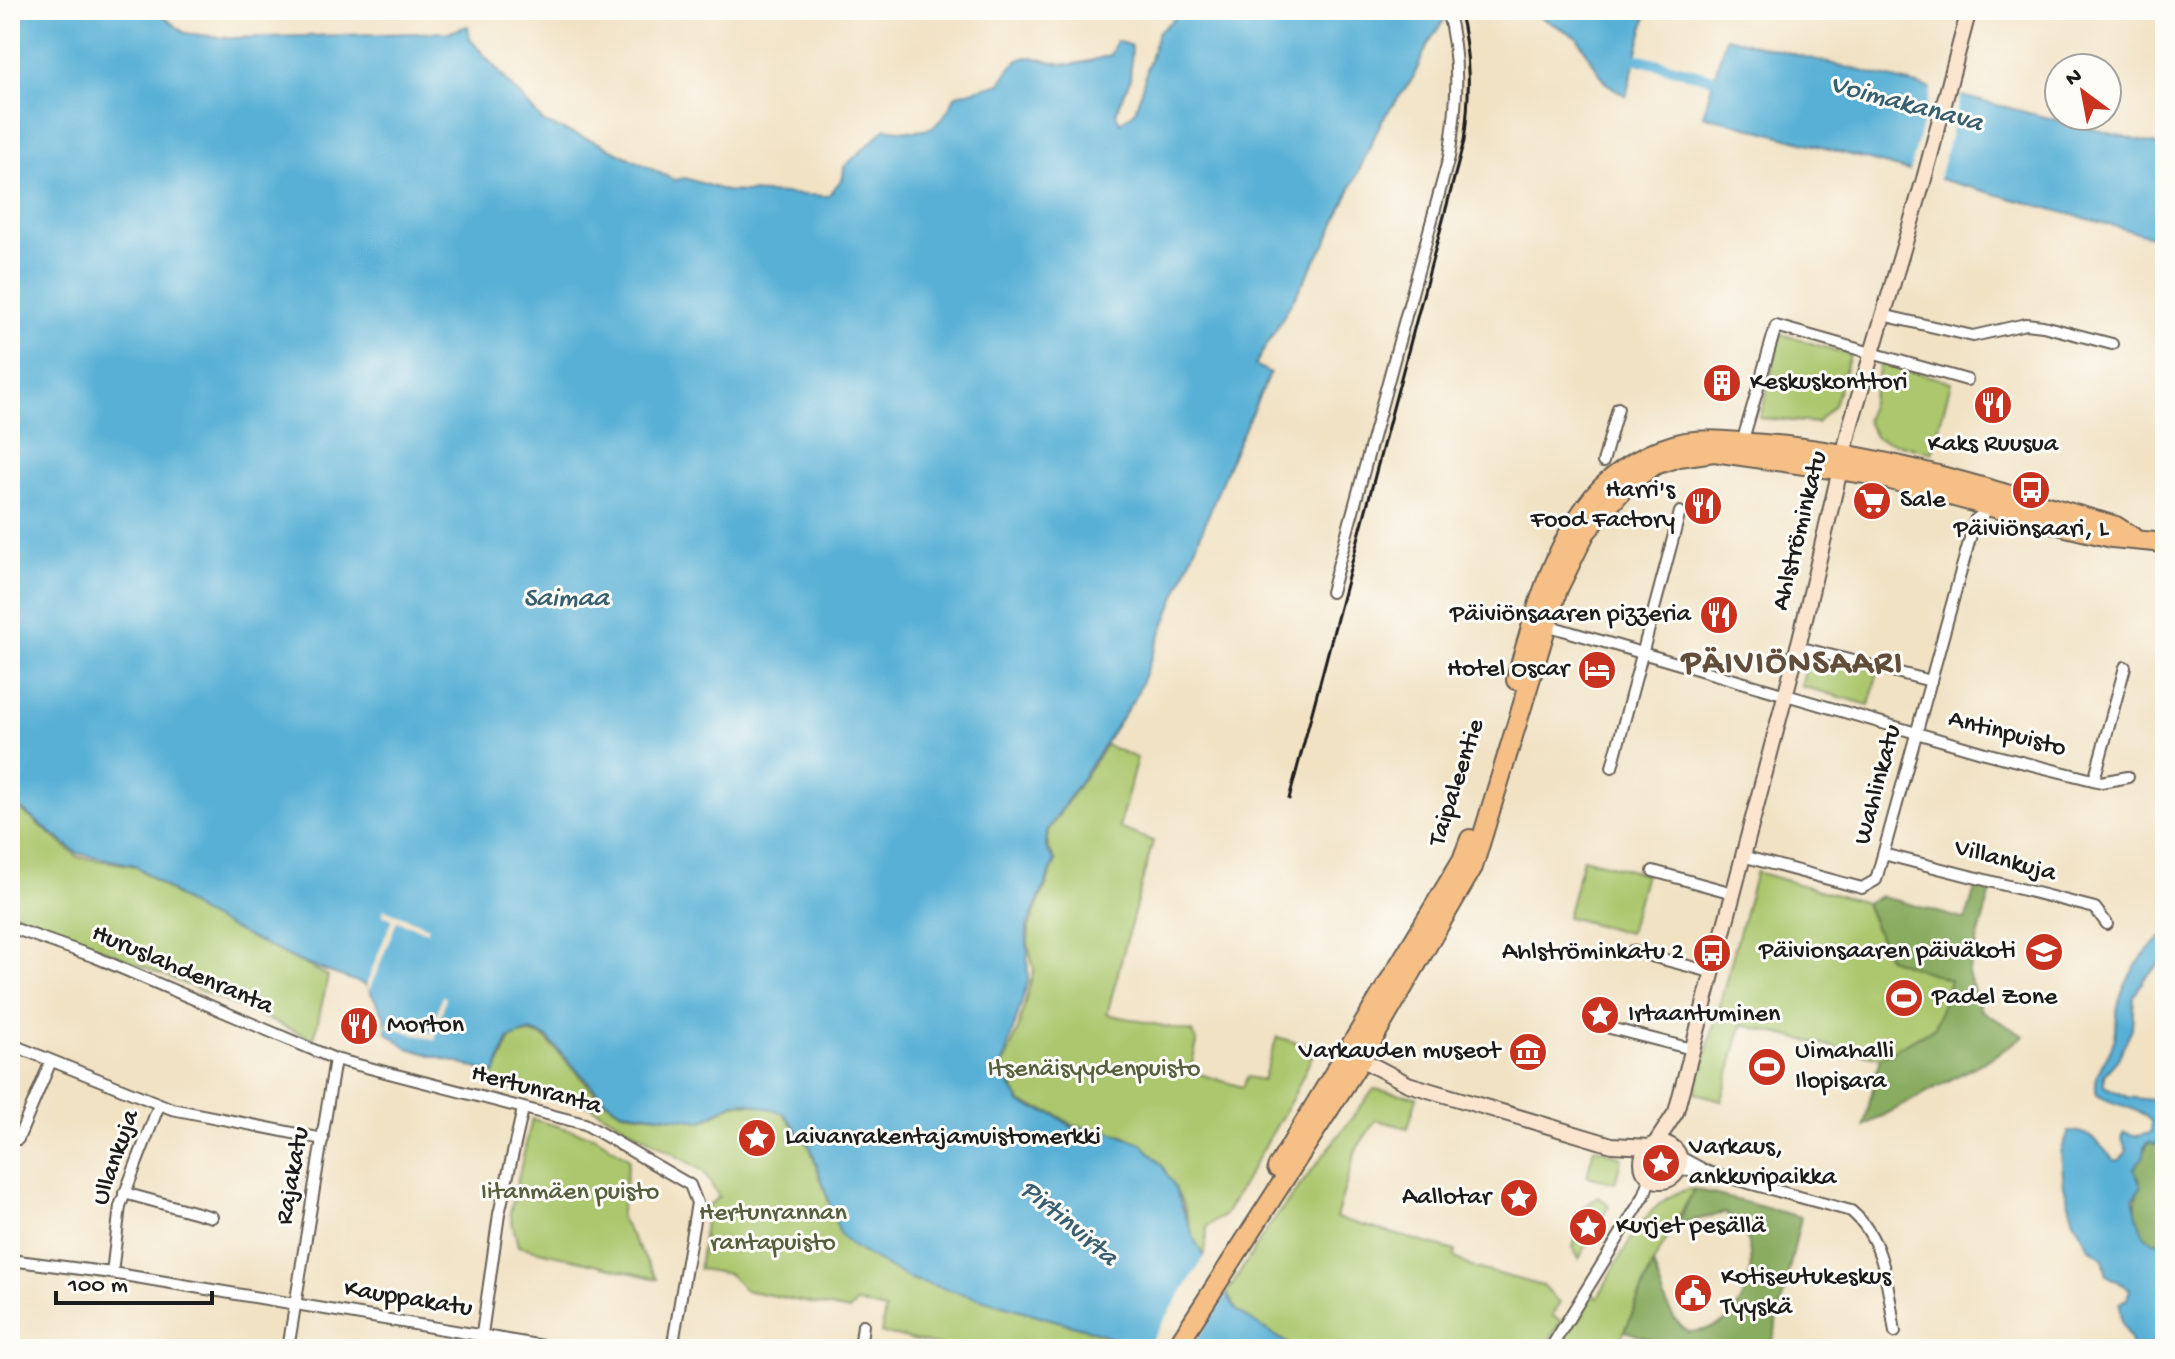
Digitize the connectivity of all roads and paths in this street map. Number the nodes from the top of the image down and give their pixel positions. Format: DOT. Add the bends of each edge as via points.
graph roads {
  1 [pos="1447,10"];
  2 [pos="1969,10"];
  3 [pos="1882,315"];
  4 [pos="2112,344"];
  5 [pos="1872,354"];
  6 [pos="1967,380"];
  7 [pos="1618,408"];
  8 [pos="1744,436"];
  9 [pos="1844,461"];
  10 [pos="1603,462"];
  11 [pos="1961,500"];
  12 [pos="1991,508"];
  13 [pos="1680,512"];
  14 [pos="1975,520"];
  15 [pos="2133,537"];
  16 [pos="2165,543"];
  17 [pos="1331,592"];
  18 [pos="1540,623"];
  19 [pos="1798,647"];
  20 [pos="1643,654"];
  21 [pos="2125,667"];
  22 [pos="1931,681"];
  23 [pos="1785,693"];
  24 [pos="1915,733"];
  25 [pos="1612,767"];
  26 [pos="2128,777"];
  27 [pos="2094,780"];
  28 [pos="1883,854"];
  29 [pos="1742,856"];
  30 [pos="1653,871"];
  31 [pos="1733,893"];
  32 [pos="2107,924"];
  33 [pos="10,927"];
  34 [pos="1632,951"];
  35 [pos="1711,972"];
  36 [pos="1610,1028"];
  37 [pos="10,1044"];
  38 [pos="1692,1049"];
  39 [pos="1354,1056"];
  40 [pos="335,1059"];
  41 [pos="51,1061"];
  42 [pos="159,1105"];
  43 [pos="523,1109"];
  44 [pos="1676,1112"];
  45 [pos="18,1139"];
  46 [pos="323,1139"];
  47 [pos="1612,1145"];
  48 [pos="1652,1145"];
  49 [pos="1679,1159"];
  50 [pos="1646,1174"];
  51 [pos="124,1193"];
  52 [pos="212,1217"];
  53 [pos="1252,1220"];
  54 [pos="10,1260"];
  55 [pos="112,1273"];
  56 [pos="294,1305"];
  57 [pos="863,1325"];
  58 [pos="1895,1332"];
  59 [pos="482,1334"];
  60 [pos="288,1349"];
  61 [pos="561,1349"];
  62 [pos="672,1349"];
  63 [pos="860,1349"];
  64 [pos="1161,1349"];
  65 [pos="1175,1349"];
  66 [pos="1550,1349"];
  1 -- 17 [label="street" via="1458,86 1449,157"];
  2 -- 3 [label="street, Ahlströminkatu"];
  3 -- 4 [label="street" via="1973,336 2026,324"];
  3 -- 5 [label="street, Ahlströminkatu"];
  5 -- 6 [label="street"];
  5 -- 8 [label="street" via="1776,326"];
  5 -- 9 [label="street, Ahlströminkatu"];
  7 -- 10 [label="street"];
  9 -- 11 [label="highway, Taipaleentie" via="1872,475"];
  9 -- 15 [label="highway, Taipaleentie" via="2107,523"];
  9 -- 18 [label="highway, Taipaleentie" via="1713,440 1683,442 1647,456 1608,481 1567,535"];
  9 -- 19 [label="street, Ahlströminkatu"];
  11 -- 12 [label="highway, Taipaleentie"];
  11 -- 14 [label="street"];
  12 -- 14 [label="street"];
  12 -- 15 [label="highway, Taipaleentie" via="2112,538"];
  13 -- 20 [label="street"];
  14 -- 22 [label="street, Wahlinkatu"];
  15 -- 16 [label="highway, Taipaleentie"];
  18 -- 20 [label="street, Antinpuisto"];
  18 -- 39 [label="highway, Taipaleentie" via="1473,867"];
  19 -- 22 [label="street, Antinpuisto"];
  19 -- 23 [label="street, Ahlströminkatu"];
  20 -- 23 [label="street, Antinpuisto"];
  20 -- 25 [label="street"];
  21 -- 27 [label="street"];
  22 -- 24 [label="street, Wahlinkatu"];
  23 -- 24 [label="street, Antinpuisto" via="1800,702"];
  23 -- 29 [label="street, Ahlströminkatu"];
  24 -- 27 [label="street, Antinpuisto"];
  24 -- 28 [label="street, Wahlinkatu"];
  26 -- 27 [label="street, Antinpuisto"];
  28 -- 29 [label="street, Wahlinkatu" via="1876,880 1862,888"];
  28 -- 32 [label="street, Villankuja" via="2095,908"];
  29 -- 31 [label="street, Ahlströminkatu"];
  30 -- 31 [label="street"];
  31 -- 35 [label="street, Ahlströminkatu"];
  33 -- 40 [label="street, Huruslahdenranta" via="95,957"];
  34 -- 35 [label="street"];
  35 -- 38 [label="street, Ahlströminkatu"];
  36 -- 38 [label="street"];
  37 -- 41 [label="street"];
  38 -- 44 [label="street, Ahlströminkatu"];
  39 -- 47 [label="street" via="1408,1084"];
  39 -- 53 [label="highway, Taipaleentie"];
  40 -- 43 [label="street, Hertunranta"];
  40 -- 46 [label="street, Rajakatu"];
  41 -- 42 [label="street"];
  41 -- 45 [label="street"];
  42 -- 46 [label="street"];
  42 -- 51 [label="street, Ullankuja"];
  43 -- 59 [label="street" via="499,1214"];
  43 -- 62 [label="street, Hertunranta" via="605,1132 696,1192"];
  44 -- 48 [label="street, Ahlströminkatu"];
  44 -- 49 [label="street, Ahlströminkatu"];
  46 -- 56 [label="street, Rajakatu"];
  47 -- 48 [label="street"];
  47 -- 50 [label="street"];
  48 -- 49 [label="street" via="1667,1144"];
  48 -- 50 [label="street" via="1643,1157"];
  49 -- 50 [label="street" via="1670,1180"];
  49 -- 58 [label="street" via="1857,1216 1881,1258"];
  50 -- 66 [label="street" via="1644,1196"];
  51 -- 52 [label="street"];
  51 -- 55 [label="street, Ullankuja"];
  53 -- 64 [label="highway, Taipaleentie"];
  53 -- 65 [label="highway, Taipaleentie"];
  54 -- 55 [label="street, Kauppakatu"];
  55 -- 56 [label="street, Kauppakatu"];
  56 -- 59 [label="street, Kauppakatu"];
  56 -- 60 [label="street, Rajakatu"];
  57 -- 63 [label="street"];
  59 -- 61 [label="street, Kauppakatu"];
}
